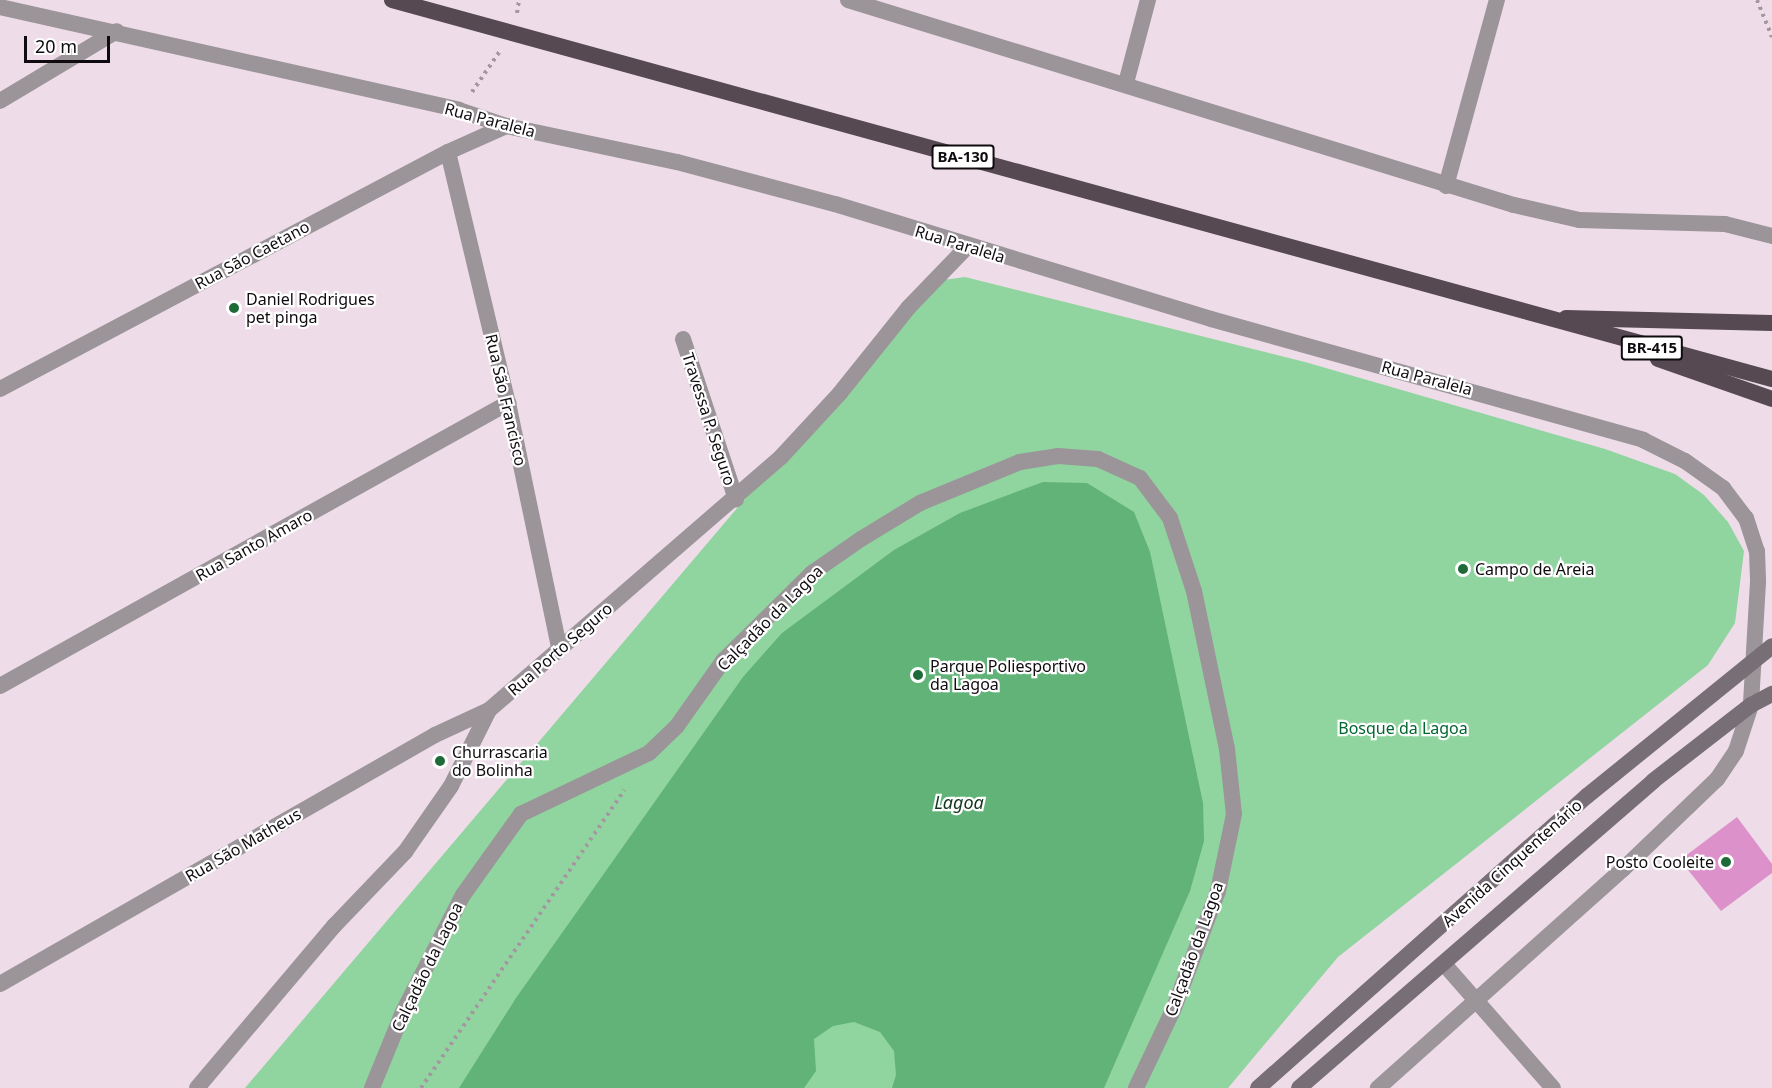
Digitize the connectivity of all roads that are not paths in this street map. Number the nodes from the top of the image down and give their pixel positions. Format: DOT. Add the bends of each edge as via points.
graph roads {
  1 [pos="392,0"];
  2 [pos="848,0"];
  3 [pos="1148,0"];
  4 [pos="1497,0"];
  5 [pos="0,7"];
  6 [pos="117,31"];
  7 [pos="1126,83"];
  8 [pos="0,100"];
  9 [pos="506,126"];
  10 [pos="448,152"];
  11 [pos="1446,186"];
  12 [pos="1772,236"];
  13 [pos="967,247"];
  14 [pos="1532,316"];
  15 [pos="1772,323"];
  16 [pos="683,339"];
  17 [pos="1772,380"];
  18 [pos="0,389"];
  19 [pos="1772,399"];
  20 [pos="508,403"];
  21 [pos="736,499"];
  22 [pos="1772,646"];
  23 [pos="559,648"];
  24 [pos="1752,663"];
  25 [pos="0,686"];
  26 [pos="1772,694"];
  27 [pos="1751,705"];
  28 [pos="489,710"];
  29 [pos="1444,964"];
  30 [pos="0,984"];
  31 [pos="1478,1002"];
  32 [pos="197,1088"];
  33 [pos="372,1088"];
  34 [pos="1136,1088"];
  35 [pos="1258,1088"];
  36 [pos="1299,1088"];
  37 [pos="1378,1088"];
  38 [pos="1553,1088"];
  1 -- 14 [label="highway, BA-130"];
  2 -- 7 [label="street"];
  3 -- 7 [label="street"];
  4 -- 11 [label="street"];
  5 -- 6 [label="street, Rua Paralela"];
  6 -- 8 [label="street"];
  6 -- 9 [label="street, Rua Paralela" via="459,110"];
  7 -- 11 [label="street"];
  9 -- 10 [label="street, Rua São Caetano"];
  9 -- 13 [label="street, Rua Paralela" via="677,162 835,204"];
  10 -- 18 [label="street, Rua São Caetano"];
  10 -- 20 [label="street, Rua São Francisco"];
  11 -- 12 [label="street" via="1579,220 1725,224"];
  13 -- 21 [label="street, Rua Porto Seguro" via="908,308 802,435"];
  13 -- 24 [label="street, Rua Paralela" via="1632,437 1685,461 1723,488 1746,518 1757,551"];
  14 -- 15 [label="highway" via="1697,324"];
  14 -- 17 [label="highway, BR-415"];
  14 -- 19 [label="highway"];
  16 -- 21 [label="street, Travessa P. Seguro"];
  20 -- 23 [label="street, Rua São Francisco"];
  20 -- 25 [label="street, Rua Santo Amaro"];
  21 -- 23 [label="street, Rua Porto Seguro"];
  22 -- 24 [label="main road, Avenida Cinquentenário"];
  23 -- 28 [label="street, Rua Porto Seguro"];
  24 -- 27 [label="street, Rua Paralela"];
  24 -- 35 [label="main road, Avenida Cinquentenário" via="1587,796"];
  26 -- 27 [label="main road, Avenida Cinquentenário"];
  27 -- 29 [label="main road, Avenida Cinquentenário" via="1653,781"];
  27 -- 31 [label="street, Rua Paralela" via="1736,751 1717,779"];
  28 -- 30 [label="street, Rua São Matheus" via="435,735"];
  28 -- 32 [label="street, Rua Porto Seguro" via="451,786 405,852 334,926"];
  29 -- 31 [label="street"];
  29 -- 36 [label="main road, Avenida Cinquentenário"];
  31 -- 37 [label="street, Rua Paralela"];
  31 -- 38 [label="street"];
  33 -- 34 [label="street, Calçadão da Lagoa" via="403,1012 463,895 521,814 650,753 677,726 723,661 812,573 920,503 1020,462 1058,456 1098,459 1140,478 1170,518 1194,591 1227,749 1234,814 1218,891 1174,1008"];
}
